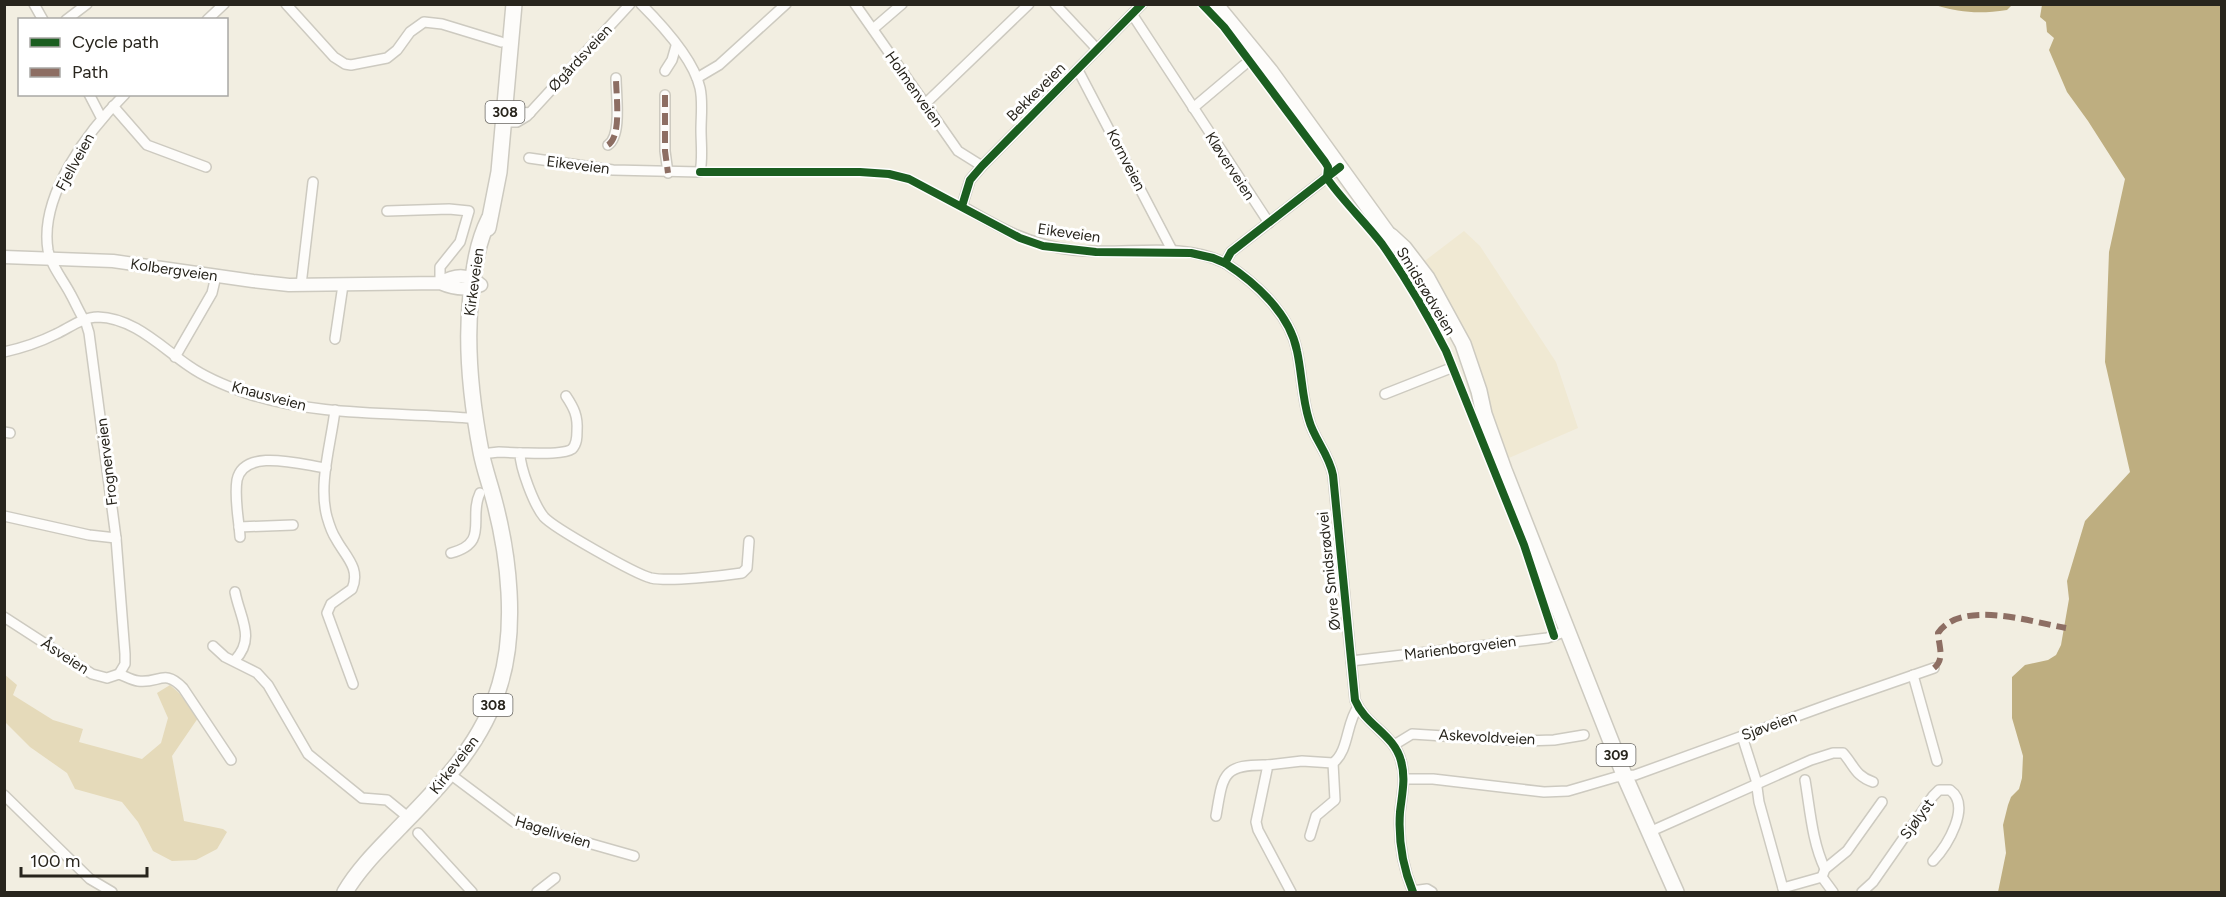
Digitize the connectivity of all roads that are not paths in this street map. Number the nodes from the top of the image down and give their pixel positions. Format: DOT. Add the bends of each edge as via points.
graph roads {
  1 [pos="34,4"];
  2 [pos="87,4"];
  3 [pos="224,4"];
  4 [pos="286,4"];
  5 [pos="514,4"];
  6 [pos="630,4"];
  7 [pos="641,4"];
  8 [pos="786,4"];
  9 [pos="855,4"];
  10 [pos="902,4"];
  11 [pos="1029,4"];
  12 [pos="1055,4"];
  13 [pos="1142,4"];
  14 [pos="1215,4"];
  15 [pos="1132,14"];
  16 [pos="42,18"];
  17 [pos="69,18"];
  18 [pos="209,18"];
  19 [pos="873,29"];
  20 [pos="501,42"];
  21 [pos="676,46"];
  22 [pos="1097,49"];
  23 [pos="1244,65"];
  24 [pos="665,71"];
  25 [pos="1076,71"];
  26 [pos="616,78"];
  27 [pos="697,78"];
  28 [pos="665,95"];
  29 [pos="90,96"];
  30 [pos="123,96"];
  31 [pos="925,104"];
  32 [pos="114,106"];
  33 [pos="1192,108"];
  34 [pos="530,112"];
  35 [pos="505,114"];
  36 [pos="102,118"];
  37 [pos="608,146"];
  38 [pos="529,158"];
  39 [pos="981,166"];
  40 [pos="206,167"];
  41 [pos="1340,167"];
  42 [pos="668,173"];
  43 [pos="313,182"];
  44 [pos="962,206"];
  45 [pos="387,211"];
  46 [pos="1269,223"];
  47 [pos="1173,252"];
  48 [pos="4,257"];
  49 [pos="51,259"];
  50 [pos="1225,263"];
  51 [pos="216,276"];
  52 [pos="440,283"];
  53 [pos="475,284"];
  54 [pos="301,285"];
  55 [pos="343,285"];
  56 [pos="84,320"];
  57 [pos="335,339"];
  58 [pos="4,352"];
  59 [pos="175,357"];
  60 [pos="1451,368"];
  61 [pos="1385,394"];
  62 [pos="566,396"];
  63 [pos="335,410"];
  64 [pos="468,418"];
  65 [pos="486,453"];
  66 [pos="520,453"];
  67 [pos="326,468"];
  68 [pos="480,493"];
  69 [pos="4,516"];
  70 [pos="293,525"];
  71 [pos="116,538"];
  72 [pos="749,541"];
  73 [pos="451,553"];
  74 [pos="235,592"];
  75 [pos="4,617"];
  76 [pos="1567,631"];
  77 [pos="213,646"];
  78 [pos="235,660"];
  79 [pos="1351,661"];
  80 [pos="1934,668"];
  81 [pos="119,674"];
  82 [pos="1912,675"];
  83 [pos="353,684"];
  84 [pos="1358,707"];
  85 [pos="1584,735"];
  86 [pos="1742,736"];
  87 [pos="1394,745"];
  88 [pos="231,760"];
  89 [pos="1937,762"];
  90 [pos="1333,763"];
  91 [pos="1268,765"];
  92 [pos="450,774"];
  93 [pos="1625,777"];
  94 [pos="1404,779"];
  95 [pos="1805,780"];
  96 [pos="1873,782"];
  97 [pos="1757,783"];
  98 [pos="4,795"];
  99 [pos="1882,802"];
  100 [pos="1216,816"];
  101 [pos="409,818"];
  102 [pos="1656,829"];
  103 [pos="418,833"];
  104 [pos="1310,836"];
  105 [pos="634,856"];
  106 [pos="1933,861"];
  107 [pos="364,867"];
  108 [pos="1824,873"];
  109 [pos="555,878"];
  110 [pos="1783,890"];
  111 [pos="112,892"];
  112 [pos="345,892"];
  113 [pos="352,892"];
  114 [pos="472,892"];
  115 [pos="537,892"];
  116 [pos="1291,892"];
  117 [pos="1412,892"];
  118 [pos="1432,892"];
  119 [pos="1677,892"];
  120 [pos="1833,892"];
  121 [pos="1862,892"];
  1 -- 16 [label="street"];
  2 -- 17 [label="street"];
  3 -- 18 [label="street"];
  4 -- 20 [label="street" via="345,64 387,58 424,22"];
  5 -- 35 [label="main road, Kirkeveien / 308"];
  6 -- 34 [label="street, Øgårdsveien"];
  7 -- 21 [label="street, Eikeveien"];
  8 -- 27 [label="street" via="719,65"];
  9 -- 19 [label="street, Holmenveien"];
  10 -- 19 [label="street"];
  11 -- 31 [label="street"];
  12 -- 22 [label="street"];
  13 -- 15 [label="street, Bekkeveien"];
  14 -- 41 [label="main road, Smidsrødveien / 309"];
  15 -- 22 [label="street, Bekkeveien"];
  15 -- 33 [label="street, Kløverveien"];
  19 -- 31 [label="street, Holmenveien"];
  21 -- 24 [label="street"];
  21 -- 27 [label="street, Eikeveien"];
  22 -- 25 [label="street, Bekkeveien"];
  23 -- 33 [label="street"];
  25 -- 39 [label="street, Bekkeveien"];
  25 -- 47 [label="street, Kornveien"];
  26 -- 37 [label="street" via="616,132"];
  27 -- 42 [label="street, Eikeveien" via="700,172"];
  28 -- 42 [label="street"];
  29 -- 36 [label="street"];
  30 -- 32 [label="street, Fjellveien"];
  31 -- 39 [label="street, Holmenveien" via="958,151"];
  32 -- 36 [label="street, Fjellveien"];
  32 -- 40 [label="street" via="147,145"];
  33 -- 46 [label="street, Kløverveien"];
  34 -- 35 [label="street"];
  34 -- 35 [label="street, Øgårdsveien" via="517,122"];
  35 -- 53 [label="main road, Kirkeveien / 308" via="499,172 489,219 476,254"];
  36 -- 49 [label="street, Fjellveien" via="79,149 52,207 48,235"];
  38 -- 42 [label="street, Eikeveien"];
  39 -- 44 [label="street, Bekkeveien" via="970,180"];
  41 -- 46 [label="street"];
  41 -- 76 [label="main road, Smidsrødveien / 309" via="1427,278 1450,318"];
  43 -- 54 [label="street"];
  44 -- 47 [label="street, Eikeveien" via="1020,238 1043,246 1096,252"];
  45 -- 52 [label="street, Kirkeveien" via="469,212 460,242 440,267"];
  46 -- 50 [label="street" via="1231,252"];
  47 -- 50 [label="street, Eikeveien" via="1201,254"];
  48 -- 49 [label="street, Kolbergveien"];
  49 -- 51 [label="street, Kolbergveien" via="113,261"];
  49 -- 56 [label="street, Frognerveien"];
  50 -- 79 [label="street, Øvre Smidsrødvei" via="1270,302 1293,335 1310,423 1333,475"];
  51 -- 54 [label="street, Kolbergveien"];
  51 -- 59 [label="street" via="212,293"];
  52 -- 53 [label="street, Kolbergveien" via="453,277"];
  52 -- 55 [label="street, Kolbergveien"];
  53 -- 65 [label="main road, Kirkeveien / 308"];
  54 -- 55 [label="street, Kolbergveien"];
  55 -- 57 [label="street"];
  56 -- 58 [label="street" via="55,335"];
  56 -- 59 [label="street, Knausveien" via="98,317 125,322"];
  56 -- 71 [label="street, Frognerveien" via="92,352"];
  59 -- 63 [label="street, Knausveien" via="213,380 246,393"];
  60 -- 61 [label="street"];
  62 -- 66 [label="street" via="578,419 574,446 564,452"];
  63 -- 64 [label="street, Knausveien"];
  63 -- 67 [label="street"];
  65 -- 66 [label="street"];
  65 -- 92 [label="main road, Kirkeveien / 308" via="508,587 510,632 499,690 485,724"];
  66 -- 72 [label="street" via="537,507 549,522 647,577 742,573 747,568"];
  67 -- 70 [label="street" via="261,460 246,464 240,471 240,532"];
  67 -- 83 [label="street" via="327,518 355,574 352,589 331,604 327,613"];
  68 -- 73 [label="street" via="473,540"];
  69 -- 71 [label="street"];
  71 -- 81 [label="street, Frognerveien" via="125,654"];
  74 -- 78 [label="street" via="246,639 244,650"];
  75 -- 81 [label="street, Åsveien" via="92,674 107,678"];
  76 -- 79 [label="street, Marienborgveien" via="1539,639"];
  76 -- 93 [label="main road, Smidsrødveien / 309"];
  77 -- 78 [label="street"];
  78 -- 101 [label="street" via="268,685 308,754 362,798 387,800"];
  79 -- 84 [label="street, Øvre Smidsrødvei"];
  80 -- 82 [label="street, Sjøveien"];
  81 -- 88 [label="street, Åsveien" via="138,681 163,677 176,681"];
  82 -- 86 [label="street, Sjøveien"];
  82 -- 89 [label="street"];
  84 -- 87 [label="street"];
  84 -- 90 [label="street" via="1341,753"];
  85 -- 87 [label="street, Askevoldveien" via="1524,741 1412,734"];
  86 -- 93 [label="street, Sjøveien"];
  86 -- 97 [label="street"];
  87 -- 94 [label="street"];
  90 -- 91 [label="street"];
  90 -- 104 [label="street" via="1335,800 1316,816"];
  91 -- 100 [label="street" via="1246,765 1229,772 1221,788"];
  91 -- 116 [label="street" via="1256,822"];
  92 -- 101 [label="main road, Kirkeveien / 308"];
  92 -- 105 [label="street, Hageliveien" via="514,822"];
  93 -- 94 [label="street, Sjøveien" via="1568,791 1544,792"];
  93 -- 119 [label="main road, Smidsrødveien / 309"];
  94 -- 117 [label="street" via="1400,849"];
  95 -- 108 [label="street"];
  96 -- 97 [label="street" via="1855,771 1840,752"];
  97 -- 102 [label="street"];
  97 -- 110 [label="street"];
  98 -- 111 [label="street" via="90,879"];
  99 -- 108 [label="street" via="1847,851"];
  101 -- 107 [label="main road, Kirkeveien / 308"];
  103 -- 114 [label="street"];
  106 -- 121 [label="street, Sjølyst" via="1959,820 1957,796 1950,790 1940,790 1933,796"];
  107 -- 112 [label="main road, Kirkeveien / 308"];
  107 -- 113 [label="main road, Kirkeveien / 308"];
  108 -- 110 [label="street"];
  108 -- 120 [label="street"];
  109 -- 115 [label="street"];
  117 -- 118 [label="street"];
}
